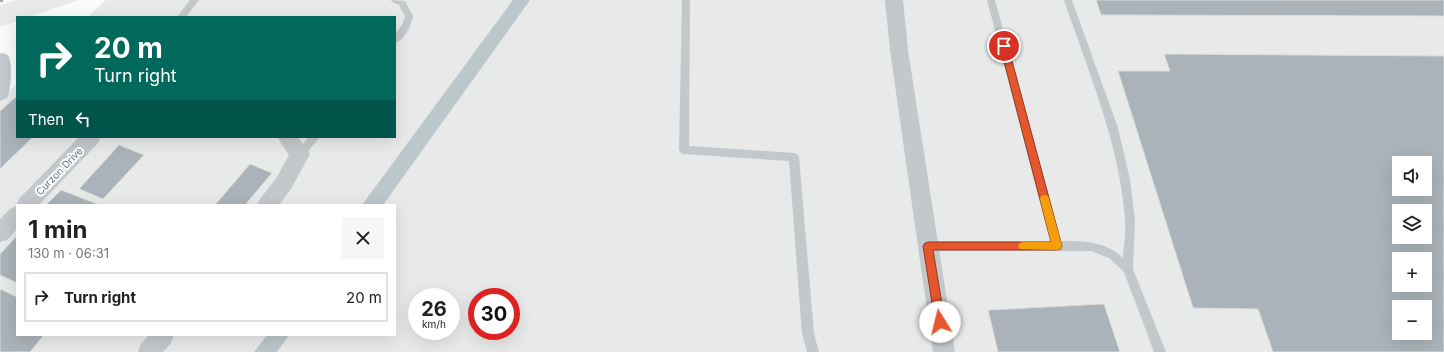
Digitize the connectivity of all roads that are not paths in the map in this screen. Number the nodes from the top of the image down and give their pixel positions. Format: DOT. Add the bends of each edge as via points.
graph roads {
  1 [pos="195,0"];
  2 [pos="395,0"];
  3 [pos="686,0"];
  4 [pos="894,0"];
  5 [pos="991,0"];
  6 [pos="1068,0"];
  7 [pos="182,16"];
  8 [pos="396,39"];
  9 [pos="2,60"];
  10 [pos="0,93"];
  11 [pos="90,138"];
  12 [pos="288,138"];
  13 [pos="314,138"];
  14 [pos="300,154"];
  15 [pos="27,204"];
  16 [pos="268,204"];
  17 [pos="16,216"];
  18 [pos="0,233"];
  19 [pos="928,246"];
  20 [pos="1057,246"];
  21 [pos="1128,269"];
  22 [pos="162,336"];
  23 [pos="149,352"];
  24 [pos="812,352"];
  25 [pos="944,352"];
  26 [pos="1160,352"];
  1 -- 7 [label="lane"];
  2 -- 8 [label="lane" via="402,3 409,16 406,26"];
  3 -- 24 [label="lane" via="684,150 794,157 808,334"];
  4 -- 19 [label="street"];
  5 -- 20 [label="lane"];
  6 -- 21 [label="lane" via="1113,128 1123,172 1130,219"];
  9 -- 10 [label="street"];
  11 -- 15 [label="street, Curzon Drive"];
  12 -- 14 [label="street"];
  13 -- 14 [label="lane"];
  14 -- 16 [label="street" via="284,183"];
  17 -- 18 [label="street"];
  19 -- 20 [label="lane"];
  19 -- 25 [label="street"];
  20 -- 21 [label="lane" via="1091,246 1114,255"];
  21 -- 26 [label="lane"];
  22 -- 23 [label="street"];
}
